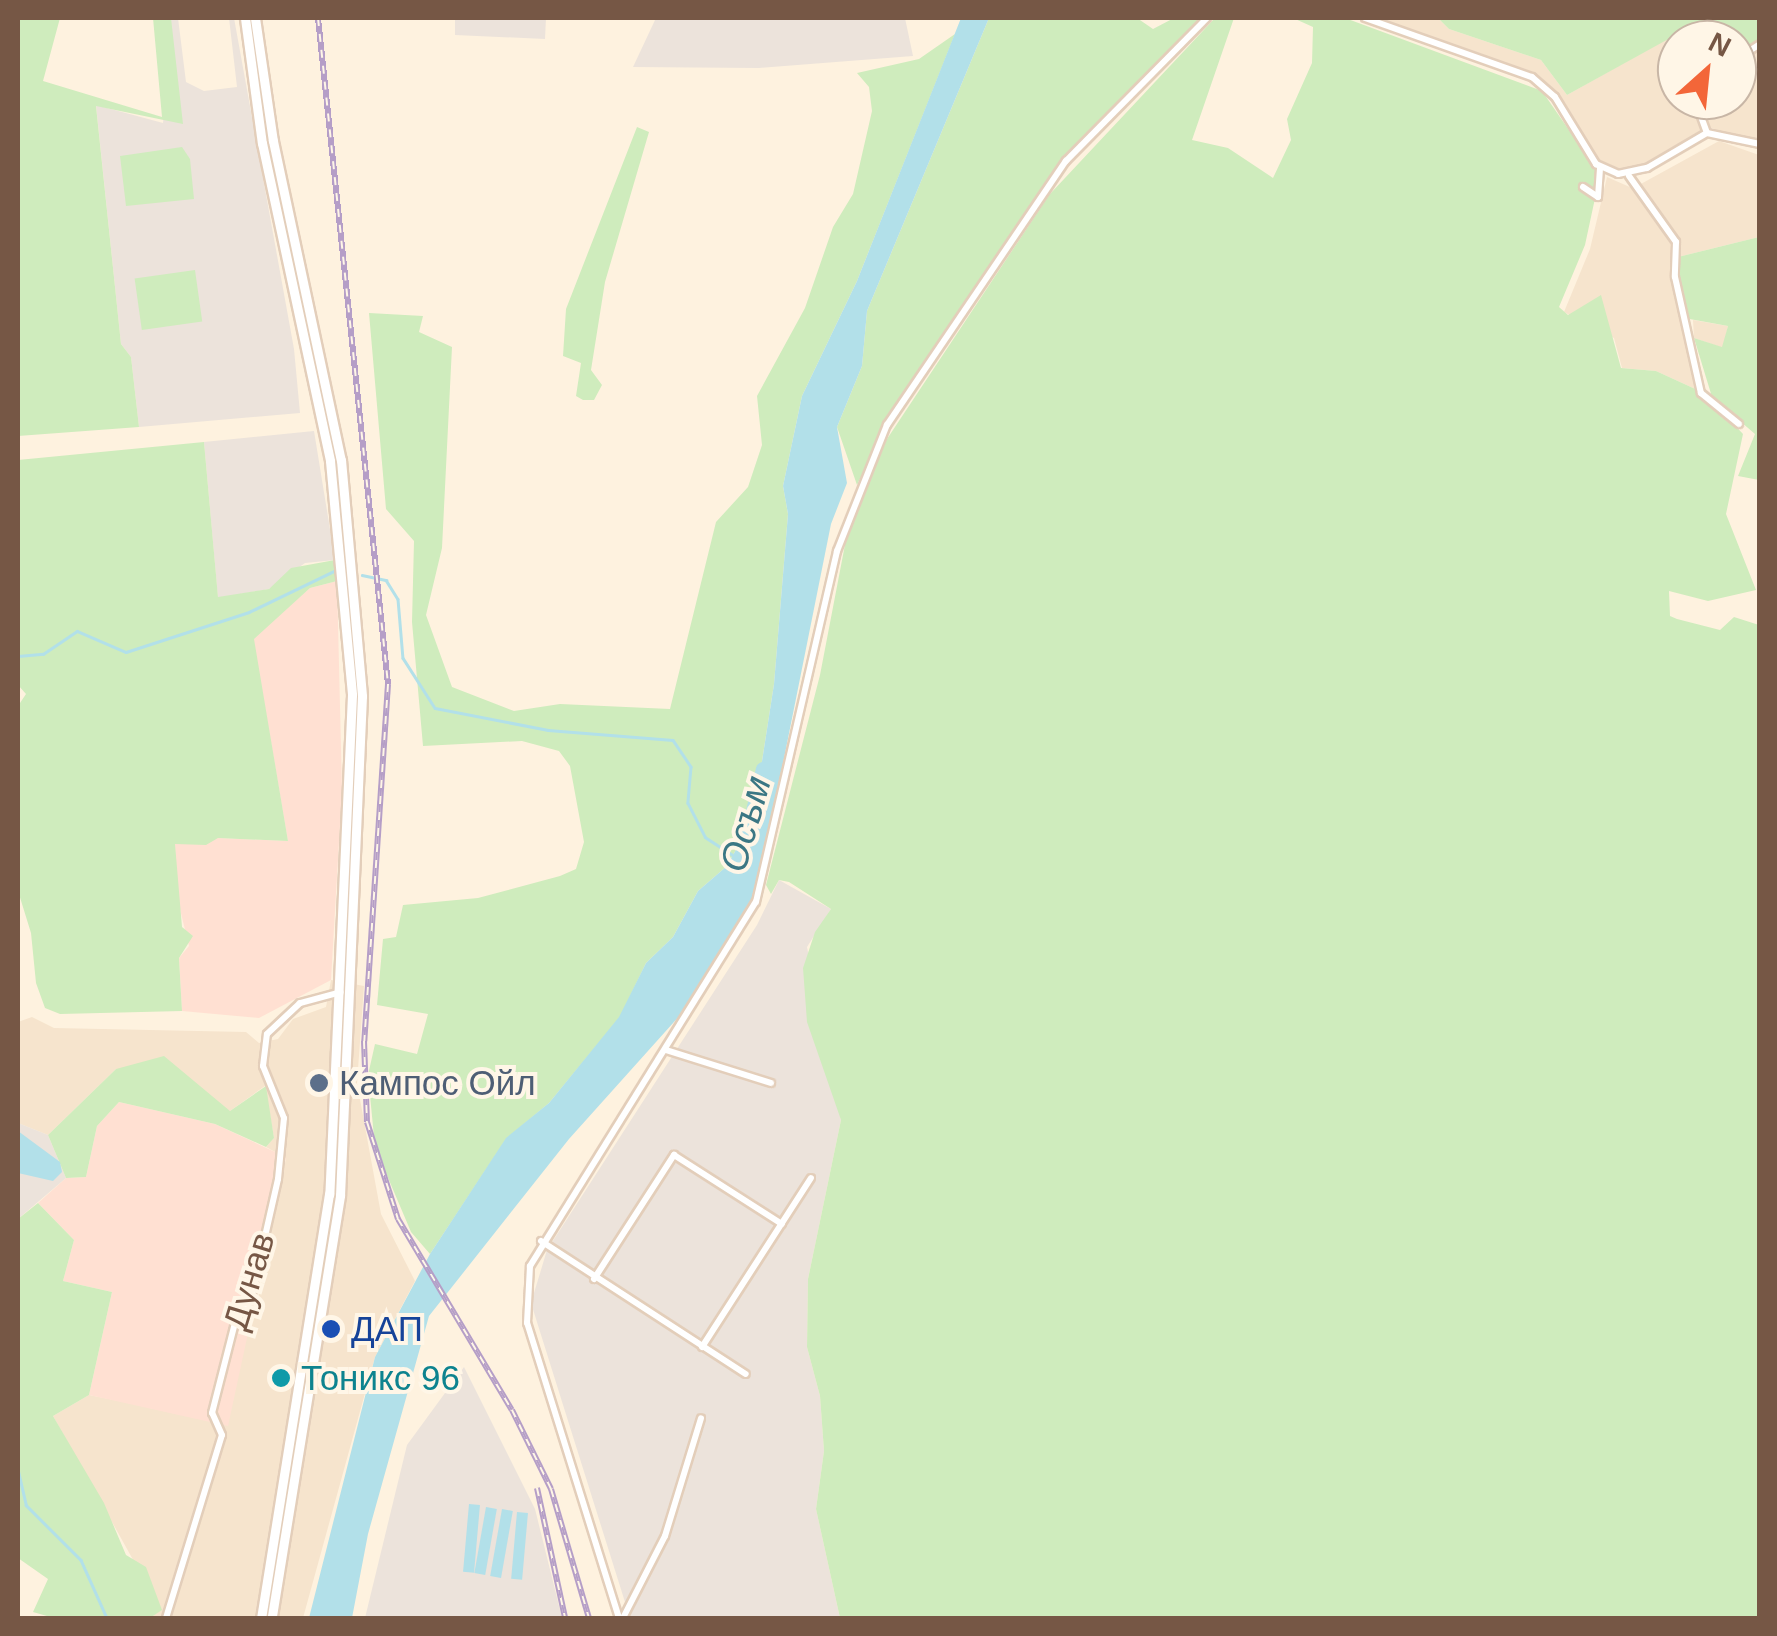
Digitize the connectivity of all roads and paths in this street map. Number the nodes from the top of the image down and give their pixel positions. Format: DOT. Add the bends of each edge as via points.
graph roads {
  1 [pos="245,18"];
  2 [pos="256,18"];
  3 [pos="1207,18"];
  4 [pos="1366,18"];
  5 [pos="1702,120"];
  6 [pos="1707,133"];
  7 [pos="1760,144"];
  8 [pos="1600,167"];
  9 [pos="1630,176"];
  10 [pos="1582,187"];
  11 [pos="1739,424"];
  12 [pos="346,992"];
  13 [pos="666,1050"];
  14 [pos="771,1082"];
  15 [pos="812,1178"];
  16 [pos="782,1224"];
  17 [pos="540,1241"];
  18 [pos="594,1280"];
  19 [pos="702,1347"];
  20 [pos="746,1374"];
  21 [pos="701,1418"];
  22 [pos="166,1618"];
  23 [pos="261,1618"];
  24 [pos="272,1618"];
  25 [pos="621,1618"];
  1 -- 12 [label="main road" via="262,142 323,420 348,616"];
  2 -- 12 [label="main road" via="273,141 342,460 354,558 362,696"];
  3 -- 13 [label="street" via="1066,161 887,426 841,538 756,902"];
  4 -- 8 [label="street" via="1532,77 1555,97"];
  5 -- 6 [label="street"];
  6 -- 7 [label="street"];
  6 -- 9 [label="street"];
  8 -- 9 [label="street"];
  8 -- 10 [label="street" via="1598,197"];
  9 -- 11 [label="street" via="1676,242 1675,278 1701,393"];
  12 -- 22 [label="street, Дунав" via="300,1003 268,1034 263,1066 284,1118 278,1179 251,1298 235,1324 212,1412 222,1436"];
  12 -- 23 [label="main road" via="322,1260"];
  12 -- 24 [label="main road" via="332,1262"];
  13 -- 14 [label="street"];
  13 -- 17 [label="street"];
  15 -- 16 [label="street"];
  16 -- 18 [label="street" via="674,1155"];
  16 -- 19 [label="street"];
  17 -- 18 [label="street"];
  17 -- 25 [label="street" via="524,1296 527,1323"];
  18 -- 19 [label="street"];
  19 -- 20 [label="street"];
  21 -- 25 [label="street" via="665,1536"];
}
